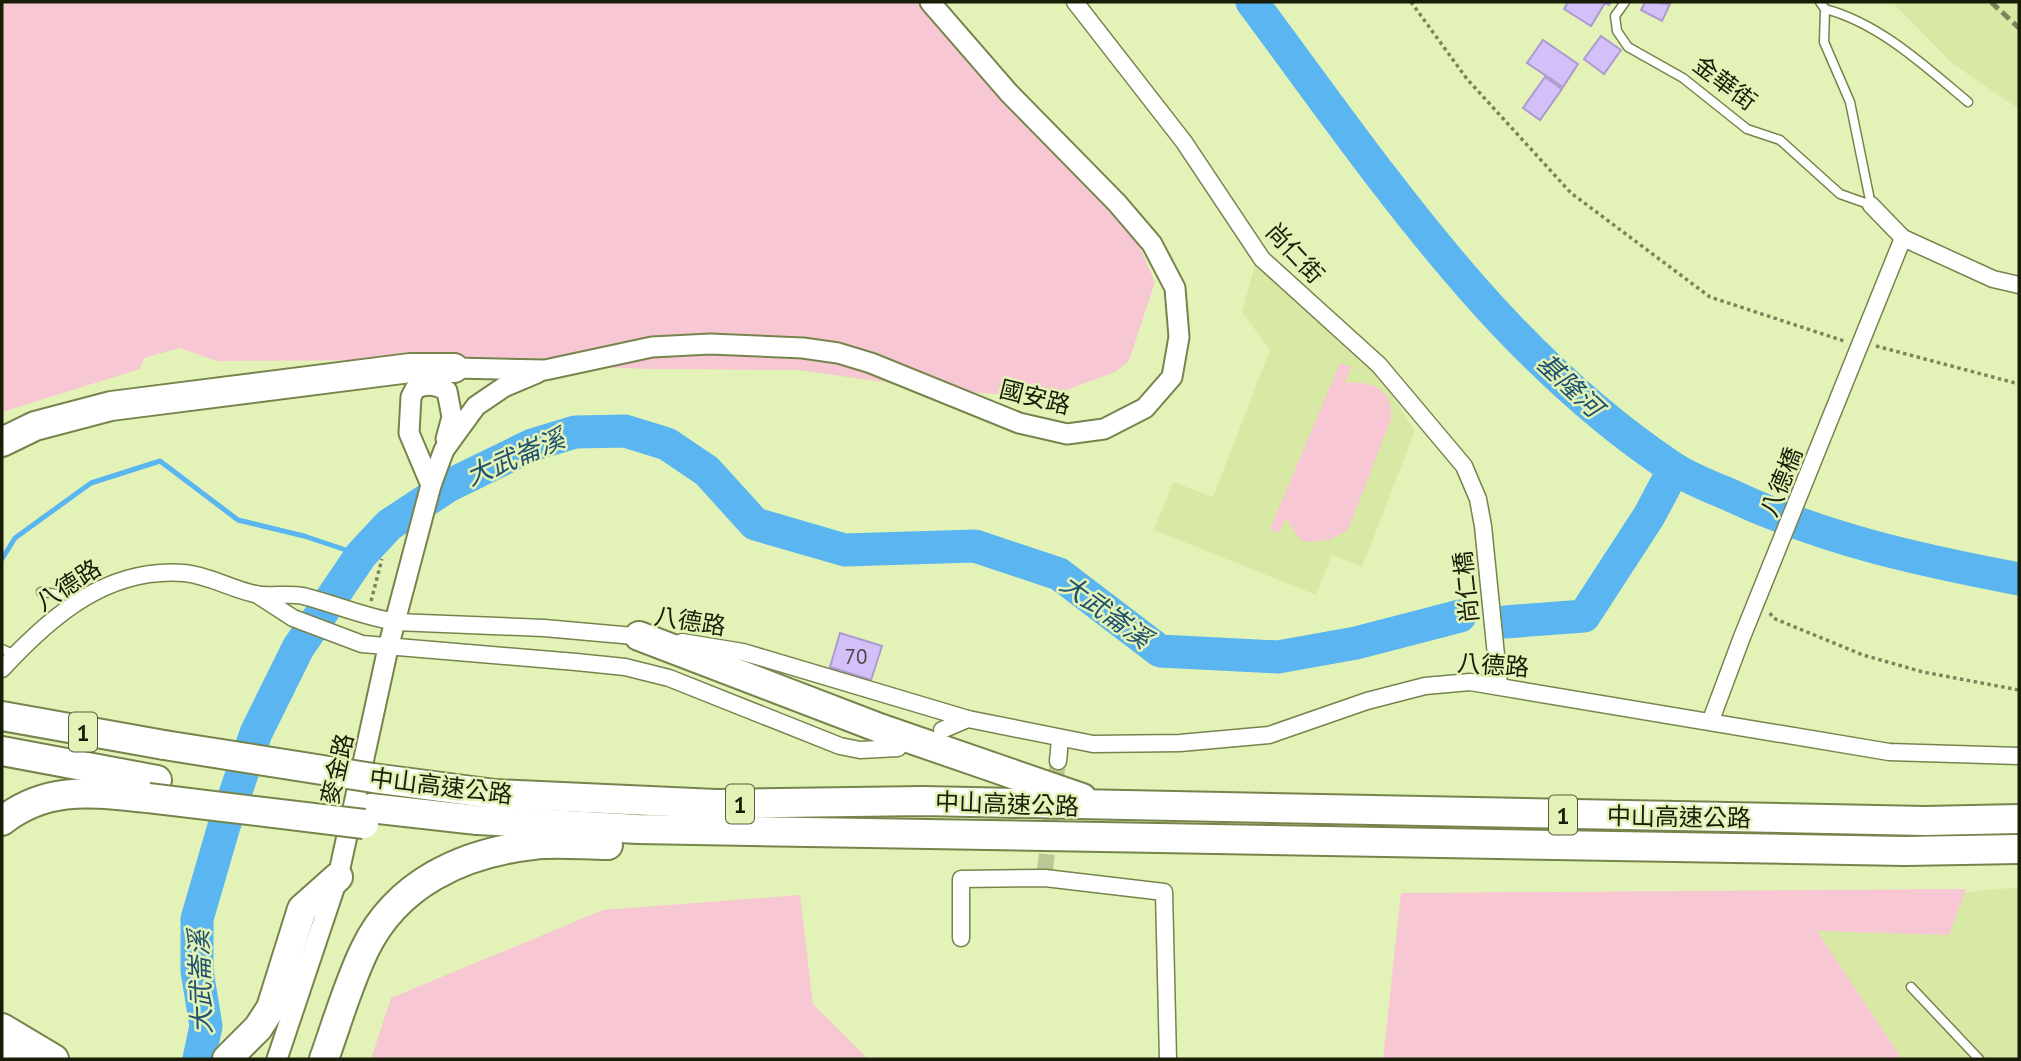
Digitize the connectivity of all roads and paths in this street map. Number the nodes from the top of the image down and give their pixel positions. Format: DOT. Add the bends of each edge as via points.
graph roads {
  1 [pos="930,2"];
  2 [pos="1076,2"];
  3 [pos="1411,2"];
  4 [pos="1625,2"];
  5 [pos="1822,5"];
  6 [pos="1968,102"];
  7 [pos="1871,205"];
  8 [pos="1903,238"];
  9 [pos="2019,285"];
  10 [pos="1862,344"];
  11 [pos="545,370"];
  12 [pos="432,378"];
  13 [pos="2019,384"];
  14 [pos="2,442"];
  15 [pos="444,450"];
  16 [pos="430,485"];
  17 [pos="1483,526"];
  18 [pos="382,559"];
  19 [pos="41,592"];
  20 [pos="256,594"];
  21 [pos="87,597"];
  22 [pos="1768,610"];
  23 [pos="371,612"];
  24 [pos="396,622"];
  25 [pos="639,636"];
  26 [pos="388,648"];
  27 [pos="8,652"];
  28 [pos="2,669"];
  29 [pos="1499,685"];
  30 [pos="2019,690"];
  31 [pos="2,716"];
  32 [pos="968,719"];
  33 [pos="1711,720"];
  34 [pos="942,730"];
  35 [pos="1059,740"];
  36 [pos="898,748"];
  37 [pos="2,751"];
  38 [pos="2019,756"];
  39 [pos="1058,761"];
  40 [pos="152,789"];
  41 [pos="1107,807"];
  42 [pos="2019,819"];
  43 [pos="2,821"];
  44 [pos="922,832"];
  45 [pos="2019,849"];
  46 [pos="338,877"];
  47 [pos="961,938"];
  48 [pos="1911,987"];
  49 [pos="2,1028"];
  50 [pos="2,1055"];
  51 [pos="10,1059"];
  52 [pos="54,1059"];
  53 [pos="227,1059"];
  54 [pos="277,1059"];
  55 [pos="324,1059"];
  56 [pos="1168,1059"];
  57 [pos="1979,1059"];
  1 -- 11 [label="street, 國安路" via="1152,244 1175,288 1179,337 1171,377 1145,408 1104,429 1067,434 1019,423 849,356 803,348 652,347"];
  2 -- 17 [label="street, 尚仁街" via="1184,142 1262,260 1379,365 1464,466"];
  3 -- 10 [label="path" via="1467,79 1571,193 1710,298"];
  4 -- 7 [label="lane, 金華街" via="1615,16 1616,31 1628,47 1682,78 1747,129 1780,140 1840,194"];
  5 -- 6 [label="lane" via="1851,16 1921,63"];
  5 -- 7 [label="lane" via="1825,42 1850,102"];
  7 -- 8 [label="street, 金華街"];
  8 -- 9 [label="street, 金華街" via="1993,279"];
  8 -- 10 [label="street"];
  10 -- 13 [label="path"];
  10 -- 33 [label="street, 八德橋"];
  11 -- 12 [label="street, 國安路"];
  11 -- 15 [label="street, 麥金路" via="504,387 476,406"];
  12 -- 14 [label="highway" via="110,406 35,426"];
  12 -- 15 [label="street" via="452,417"];
  12 -- 16 [label="street" via="411,397 409,433"];
  15 -- 16 [label="street, 麥金路"];
  16 -- 24 [label="street, 麥金路"];
  17 -- 29 [label="street, 尚仁橋"];
  18 -- 23 [label="path"];
  19 -- 21 [label="lane"];
  20 -- 21 [label="street, 八德路" via="187,573 159,573 121,578"];
  20 -- 23 [label="street, 八德路" via="301,596"];
  20 -- 26 [label="street" via="293,618"];
  21 -- 27 [label="street, 八德路"];
  22 -- 30 [label="path" via="1773,618 1863,655 1923,673"];
  23 -- 24 [label="street, 八德路"];
  24 -- 25 [label="street, 八德路"];
  24 -- 26 [label="street, 麥金路"];
  25 -- 32 [label="street, 八德路" via="743,652"];
  25 -- 41 [label="highway" via="882,729"];
  26 -- 36 [label="street" via="625,667 682,683 840,746"];
  26 -- 46 [label="street, 麥金路"];
  27 -- 28 [label="street, 八德路"];
  29 -- 33 [label="street, 八德路"];
  29 -- 35 [label="street, 八德路" via="1424,686 1367,701 1296,728 1243,739 1093,744"];
  31 -- 41 [label="highway, 中山高速公路 / 1, bridge" via="164,746 495,794 716,804 923,801"];
  32 -- 34 [label="street"];
  32 -- 35 [label="street, 八德路"];
  33 -- 38 [label="street, 八德路" via="1889,752"];
  35 -- 39 [label="street"];
  37 -- 40 [label="highway, 中山高速公路 / 1"];
  40 -- 43 [label="highway" via="81,791 41,799"];
  40 -- 44 [label="highway, 中山高速公路 / 1" via="367,816 638,829"];
  41 -- 42 [label="highway, 中山高速公路 / 1"];
  44 -- 45 [label="highway, 中山高速公路 / 1" via="1891,851"];
  44 -- 55 [label="highway" via="785,848 535,844 470,857 423,880 386,918 365,948"];
  46 -- 53 [label="highway" via="302,909 271,1008"];
  46 -- 54 [label="street, 麥金路"];
  47 -- 56 [label="street" via="961,879 1045,874 1164,892"];
  48 -- 57 [label="lane"];
  49 -- 52 [label="highway"];
  50 -- 51 [label="highway"];
}
